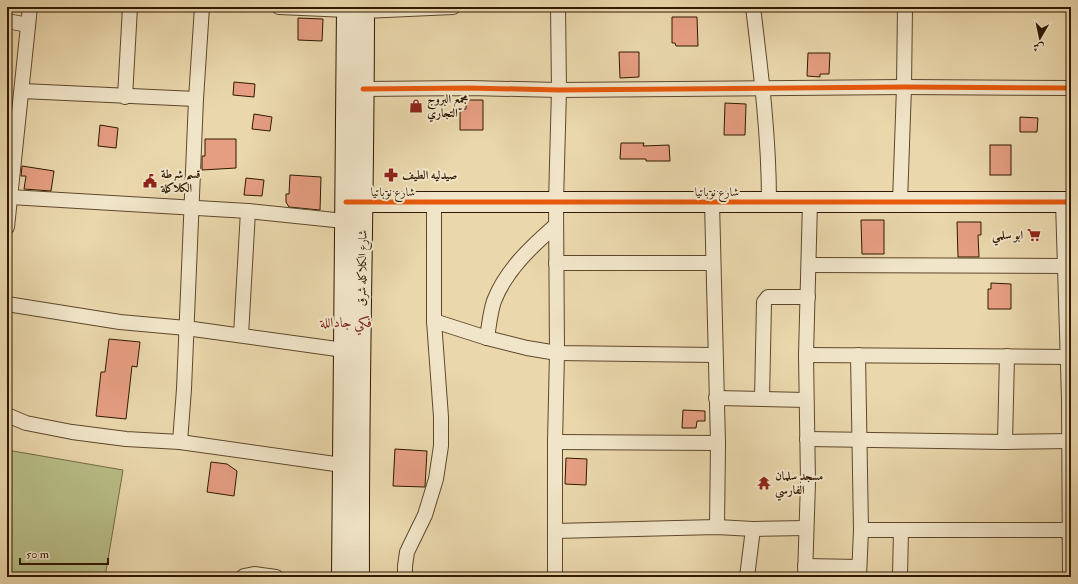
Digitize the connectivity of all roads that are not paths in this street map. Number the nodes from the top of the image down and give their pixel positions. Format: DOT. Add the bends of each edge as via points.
graph roads {
  1 [pos="30,7"];
  2 [pos="130,7"];
  3 [pos="202,7"];
  4 [pos="279,7"];
  5 [pos="453,7"];
  6 [pos="558,7"];
  7 [pos="753,7"];
  8 [pos="905,7"];
  9 [pos="356,9"];
  10 [pos="7,22"];
  11 [pos="28,25"];
  12 [pos="904,87"];
  13 [pos="763,88"];
  14 [pos="1071,88"];
  15 [pos="363,89"];
  16 [pos="559,90"];
  17 [pos="22,91"];
  18 [pos="125,97"];
  19 [pos="196,99"];
  20 [pos="12,116"];
  21 [pos="10,197"];
  22 [pos="354,202"];
  23 [pos="434,202"];
  24 [pos="556,202"];
  25 [pos="712,202"];
  26 [pos="768,202"];
  27 [pos="810,202"];
  28 [pos="900,202"];
  29 [pos="1067,202"];
  30 [pos="191,207"];
  31 [pos="248,211"];
  32 [pos="8,213"];
  33 [pos="354,222"];
  34 [pos="556,225"];
  35 [pos="7,227"];
  36 [pos="556,263"];
  37 [pos="712,263"];
  38 [pos="809,265"];
  39 [pos="1066,266"];
  40 [pos="808,297"];
  41 [pos="7,304"];
  42 [pos="1069,305"];
  43 [pos="434,321"];
  44 [pos="186,328"];
  45 [pos="240,335"];
  46 [pos="487,338"];
  47 [pos="344,350"];
  48 [pos="557,353"];
  49 [pos="715,355"];
  50 [pos="806,355"];
  51 [pos="858,355"];
  52 [pos="1007,356"];
  53 [pos="1068,357"];
  54 [pos="716,398"];
  55 [pos="1070,398"];
  56 [pos="762,399"];
  57 [pos="806,400"];
  58 [pos="7,415"];
  59 [pos="807,439"];
  60 [pos="860,440"];
  61 [pos="1070,441"];
  62 [pos="180,442"];
  63 [pos="555,442"];
  64 [pos="1005,442"];
  65 [pos="718,443"];
  66 [pos="342,465"];
  67 [pos="1070,482"];
  68 [pos="717,527"];
  69 [pos="806,528"];
  70 [pos="753,529"];
  71 [pos="861,530"];
  72 [pos="901,530"];
  73 [pos="1070,530"];
  74 [pos="555,531"];
  75 [pos="1070,570"];
  76 [pos="805,571"];
  77 [pos="859,572"];
  78 [pos="244,577"];
  79 [pos="276,577"];
  80 [pos="342,577"];
  81 [pos="359,577"];
  82 [pos="404,577"];
  83 [pos="555,577"];
  84 [pos="746,577"];
  85 [pos="900,577"];
  1 -- 11 [label="street"];
  2 -- 18 [label="street"];
  3 -- 19 [label="street"];
  4 -- 9 [label="street"];
  5 -- 9 [label="street"];
  6 -- 16 [label="street"];
  7 -- 13 [label="street"];
  8 -- 12 [label="street"];
  9 -- 15 [label="street, شارع الكلاكله شرق"];
  9 -- 22 [label="street, شارع الكلاكله شرق"];
  10 -- 11 [label="street"];
  11 -- 17 [label="street"];
  12 -- 13 [label="street"];
  12 -- 14 [label="street"];
  12 -- 28 [label="street"];
  13 -- 16 [label="street"];
  13 -- 26 [label="street" via="769,171"];
  15 -- 16 [label="street"];
  15 -- 22 [label="street, شارع الكلاكله شرق"];
  16 -- 24 [label="street"];
  17 -- 18 [label="street"];
  17 -- 20 [label="street"];
  18 -- 19 [label="street"];
  19 -- 30 [label="street"];
  20 -- 21 [label="street"];
  21 -- 30 [label="street"];
  21 -- 32 [label="street"];
  22 -- 23 [label="street, شارع نوباتيا"];
  22 -- 33 [label="street, شارع الكلاكله شرق"];
  23 -- 24 [label="street, شارع نوباتيا"];
  23 -- 43 [label="street"];
  24 -- 25 [label="street, شارع نوباتيا"];
  24 -- 34 [label="street"];
  25 -- 26 [label="street, شارع نوباتيا"];
  25 -- 37 [label="street"];
  26 -- 27 [label="street, شارع نوباتيا"];
  27 -- 28 [label="street, شارع نوباتيا"];
  27 -- 38 [label="street"];
  28 -- 29 [label="street, شارع نوباتيا"];
  29 -- 39 [label="street"];
  30 -- 31 [label="street"];
  30 -- 44 [label="street"];
  31 -- 33 [label="street"];
  31 -- 45 [label="street"];
  32 -- 35 [label="street"];
  33 -- 47 [label="street, شارع الكلاكله شرق"];
  33 -- 81 [label="street, شارع الكلاكله شرق"];
  34 -- 36 [label="street"];
  34 -- 46 [label="street" via="531,247 500,287"];
  36 -- 37 [label="street"];
  36 -- 48 [label="street"];
  37 -- 49 [label="street"];
  38 -- 39 [label="street"];
  38 -- 40 [label="street"];
  39 -- 42 [label="street"];
  40 -- 50 [label="street"];
  40 -- 56 [label="street" via="768,297 764,302"];
  41 -- 44 [label="street" via="120,322"];
  42 -- 53 [label="street"];
  43 -- 46 [label="street"];
  43 -- 82 [label="street" via="442,446 436,479 425,515 407,552"];
  44 -- 45 [label="street"];
  44 -- 62 [label="street"];
  45 -- 47 [label="street"];
  46 -- 48 [label="street"];
  47 -- 66 [label="street, شارع الكلاكله شرق"];
  48 -- 49 [label="street"];
  48 -- 63 [label="street"];
  49 -- 54 [label="street"];
  50 -- 51 [label="street"];
  50 -- 57 [label="street"];
  51 -- 52 [label="street"];
  51 -- 60 [label="street"];
  52 -- 53 [label="street"];
  52 -- 64 [label="street"];
  53 -- 55 [label="street"];
  54 -- 56 [label="street"];
  54 -- 65 [label="street"];
  55 -- 61 [label="street"];
  56 -- 57 [label="street"];
  57 -- 59 [label="street"];
  58 -- 62 [label="street" via="26,423 72,432"];
  59 -- 60 [label="street"];
  59 -- 69 [label="street"];
  60 -- 64 [label="street"];
  60 -- 71 [label="street"];
  61 -- 64 [label="street"];
  61 -- 67 [label="street"];
  62 -- 66 [label="street"];
  63 -- 65 [label="street"];
  63 -- 74 [label="street"];
  65 -- 68 [label="street"];
  66 -- 80 [label="street, شارع الكلاكله شرق"];
  67 -- 73 [label="street"];
  68 -- 70 [label="street"];
  68 -- 74 [label="street"];
  69 -- 70 [label="street"];
  69 -- 76 [label="street"];
  70 -- 84 [label="street"];
  71 -- 72 [label="street"];
  71 -- 77 [label="street"];
  72 -- 73 [label="street"];
  72 -- 85 [label="street"];
  73 -- 75 [label="street"];
  74 -- 83 [label="street"];
  76 -- 77 [label="street"];
  78 -- 79 [label="street" via="254,574"];
}
